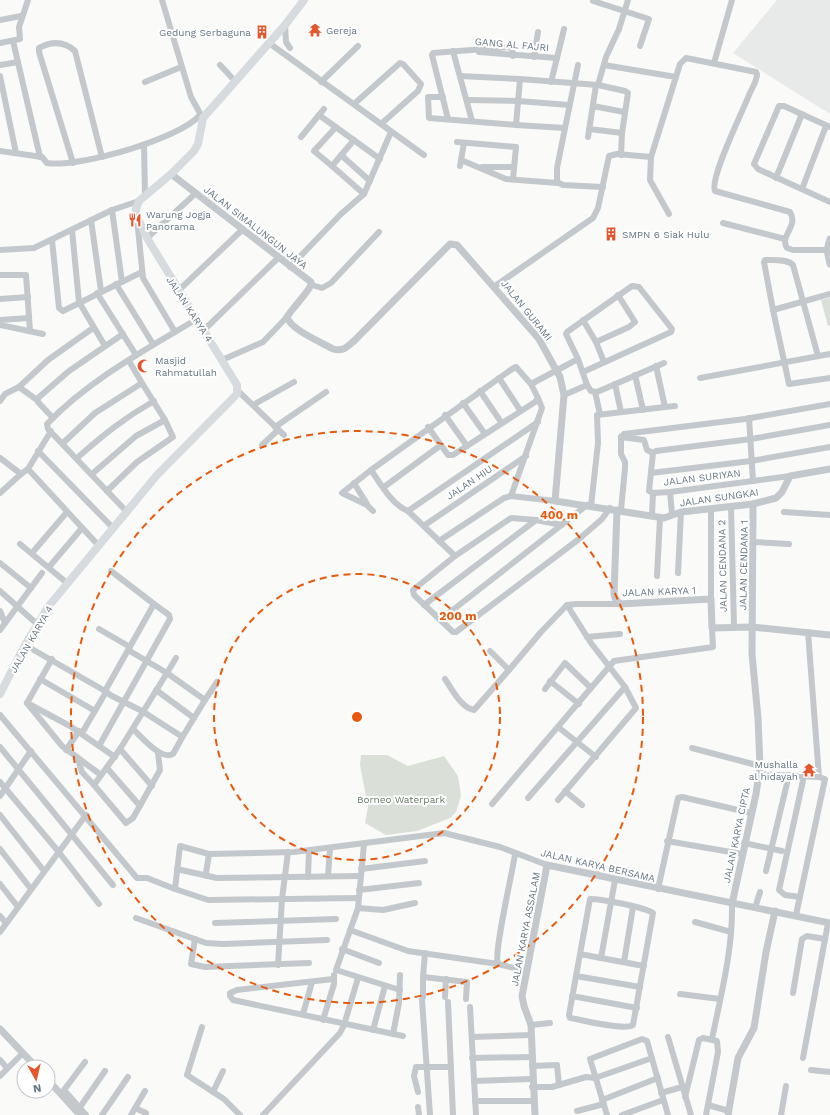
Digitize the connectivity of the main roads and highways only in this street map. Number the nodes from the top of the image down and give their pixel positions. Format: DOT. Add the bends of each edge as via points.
graph roads {
  1 [pos="304,0"];
  2 [pos="0,694"];
  1 -- 2 [label="main road, JALAN KARYA 4" via="285,25 202,117 197,148 142,198 136,209 147,238 237,385 238,391 157,475 43,613"];
}
